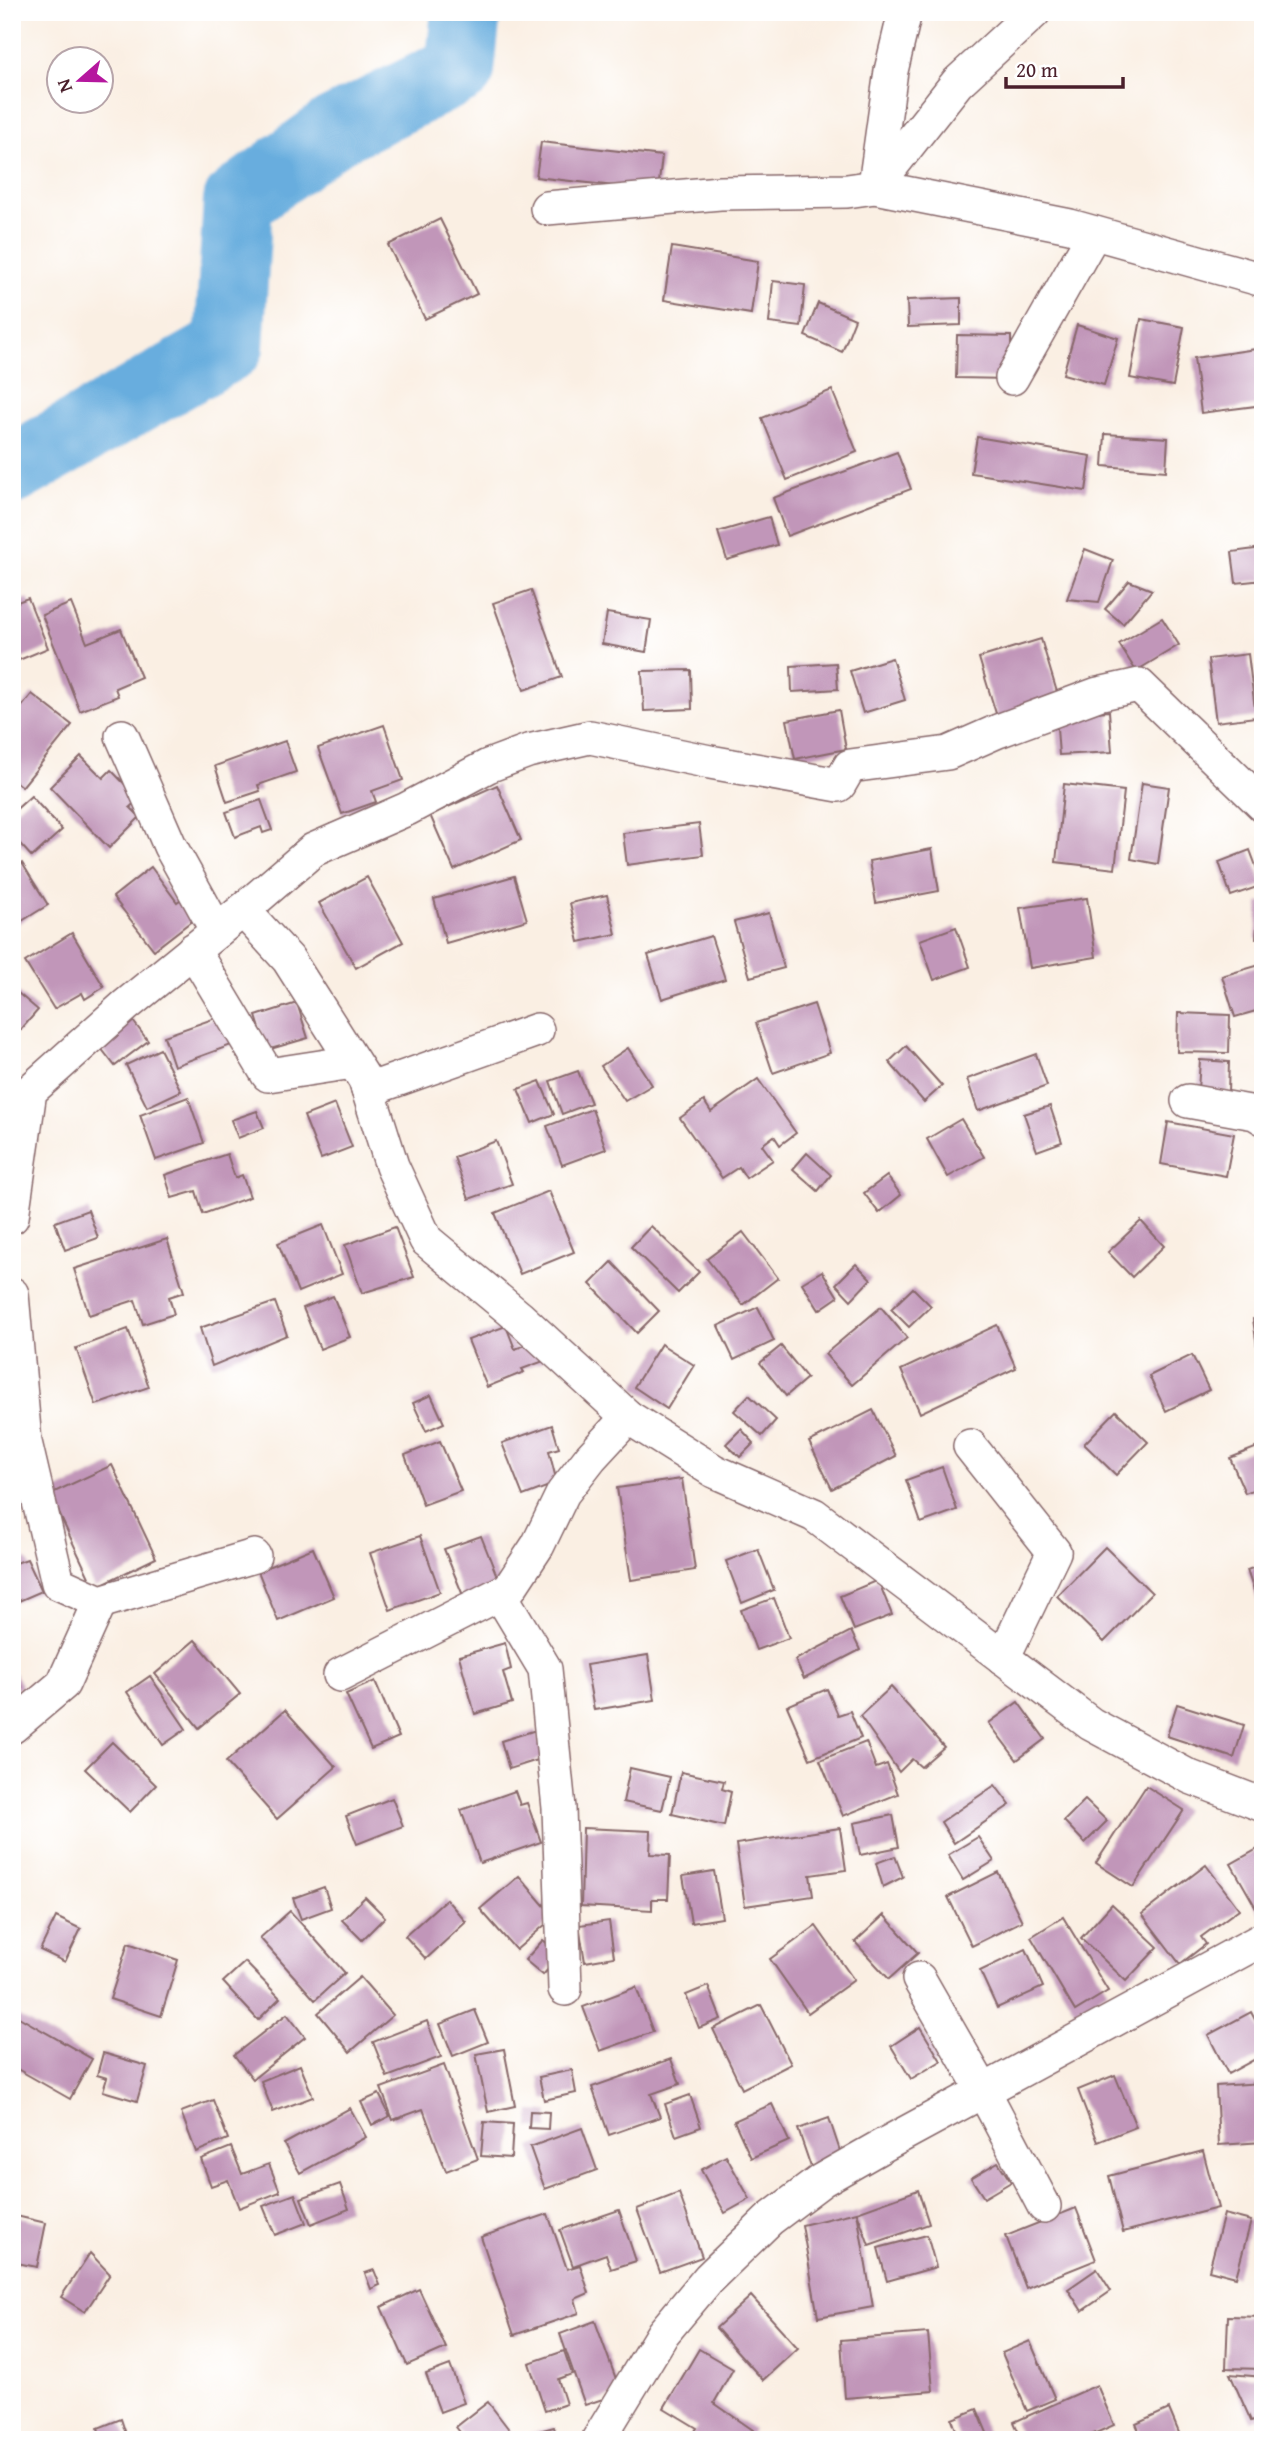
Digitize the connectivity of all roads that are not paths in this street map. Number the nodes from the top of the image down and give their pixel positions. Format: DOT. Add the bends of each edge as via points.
graph roads {
  1 [pos="905,12"];
  2 [pos="1034,12"];
  3 [pos="874,187"];
  4 [pos="547,208"];
  5 [pos="1094,233"];
  6 [pos="1263,280"];
  7 [pos="1012,378"];
  8 [pos="122,736"];
  9 [pos="1263,805"];
  10 [pos="243,910"];
  11 [pos="205,941"];
  12 [pos="537,1030"];
  13 [pos="360,1076"];
  14 [pos="1188,1101"];
  15 [pos="20,1112"];
  16 [pos="1263,1118"];
  17 [pos="12,1217"];
  18 [pos="12,1294"];
  19 [pos="16,1386"];
  20 [pos="628,1417"];
  21 [pos="970,1446"];
  22 [pos="254,1556"];
  23 [pos="500,1594"];
  24 [pos="100,1602"];
  25 [pos="1003,1658"];
  26 [pos="340,1675"];
  27 [pos="12,1727"];
  28 [pos="1263,1805"];
  29 [pos="1263,1939"];
  30 [pos="919,1979"];
  31 [pos="565,1989"];
  32 [pos="984,2092"];
  33 [pos="1044,2206"];
  34 [pos="598,2440"];
  1 -- 3 [label="street"];
  2 -- 3 [label="street" via="957,83"];
  3 -- 4 [label="street" via="720,193"];
  3 -- 5 [label="street"];
  5 -- 6 [label="street"];
  5 -- 7 [label="street"];
  8 -- 11 [label="street"];
  9 -- 10 [label="street" via="1139,685 1098,694 948,753 850,766 839,785 590,737 488,766 407,809 313,850"];
  10 -- 11 [label="street"];
  10 -- 13 [label="street" via="288,959"];
  11 -- 13 [label="street" via="268,1075"];
  11 -- 15 [label="street" via="30,1091"];
  12 -- 13 [label="street"];
  13 -- 20 [label="street" via="392,1166 426,1240"];
  14 -- 16 [label="street"];
  15 -- 17 [label="street"];
  18 -- 19 [label="street"];
  19 -- 24 [label="street" via="24,1441 58,1583"];
  20 -- 23 [label="street" via="563,1493 538,1545 509,1589"];
  20 -- 25 [label="street" via="714,1471 814,1515"];
  21 -- 25 [label="street" via="1054,1552"];
  22 -- 24 [label="street"];
  23 -- 26 [label="street"];
  23 -- 31 [label="street" via="545,1669 559,1808"];
  24 -- 27 [label="street" via="63,1684"];
  25 -- 28 [label="street" via="1091,1724 1190,1777"];
  29 -- 32 [label="street"];
  30 -- 32 [label="street"];
  32 -- 33 [label="street"];
  32 -- 34 [label="street" via="822,2180 770,2219 709,2278 663,2333"];
}
